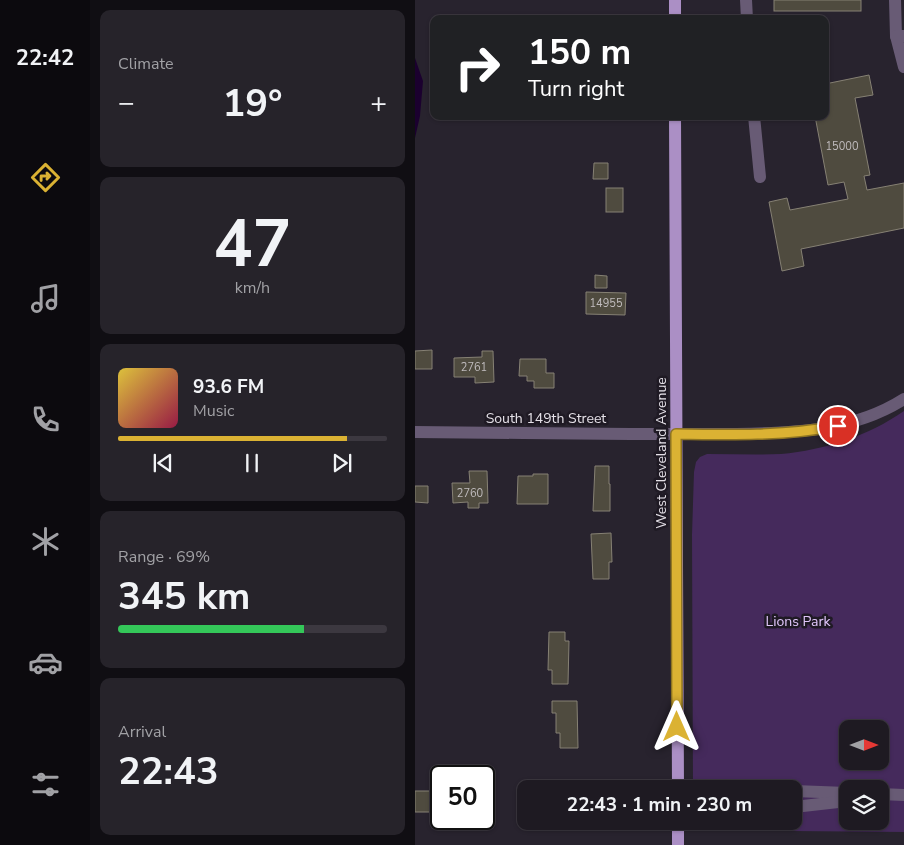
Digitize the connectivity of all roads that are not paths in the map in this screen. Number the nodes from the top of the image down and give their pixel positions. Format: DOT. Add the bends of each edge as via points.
graph roads {
  1 [pos="675,0"];
  2 [pos="746,0"];
  3 [pos="895,0"];
  4 [pos="675,15"];
  5 [pos="747,15"];
  6 [pos="900,36"];
  7 [pos="904,67"];
  8 [pos="675,120"];
  9 [pos="754,120"];
  10 [pos="760,177"];
  11 [pos="904,398"];
  12 [pos="415,432"];
  13 [pos="676,434"];
  14 [pos="677,780"];
  15 [pos="802,791"];
  16 [pos="839,793"];
  17 [pos="839,802"];
  18 [pos="802,806"];
  19 [pos="677,830"];
  20 [pos="677,845"];
  1 -- 4 [label="main road"];
  2 -- 5 [label="street"];
  3 -- 6 [label="street"];
  6 -- 7 [label="street"];
  8 -- 13 [label="main road, West Cleveland Avenue"];
  9 -- 10 [label="street"];
  11 -- 13 [label="street, South 149th Street" via="869,417 815,430"];
  12 -- 13 [label="street, South 149th Street"];
  13 -- 14 [label="main road, West Cleveland Avenue"];
  15 -- 16 [label="street"];
  17 -- 18 [label="street"];
  19 -- 20 [label="main road"];
}
